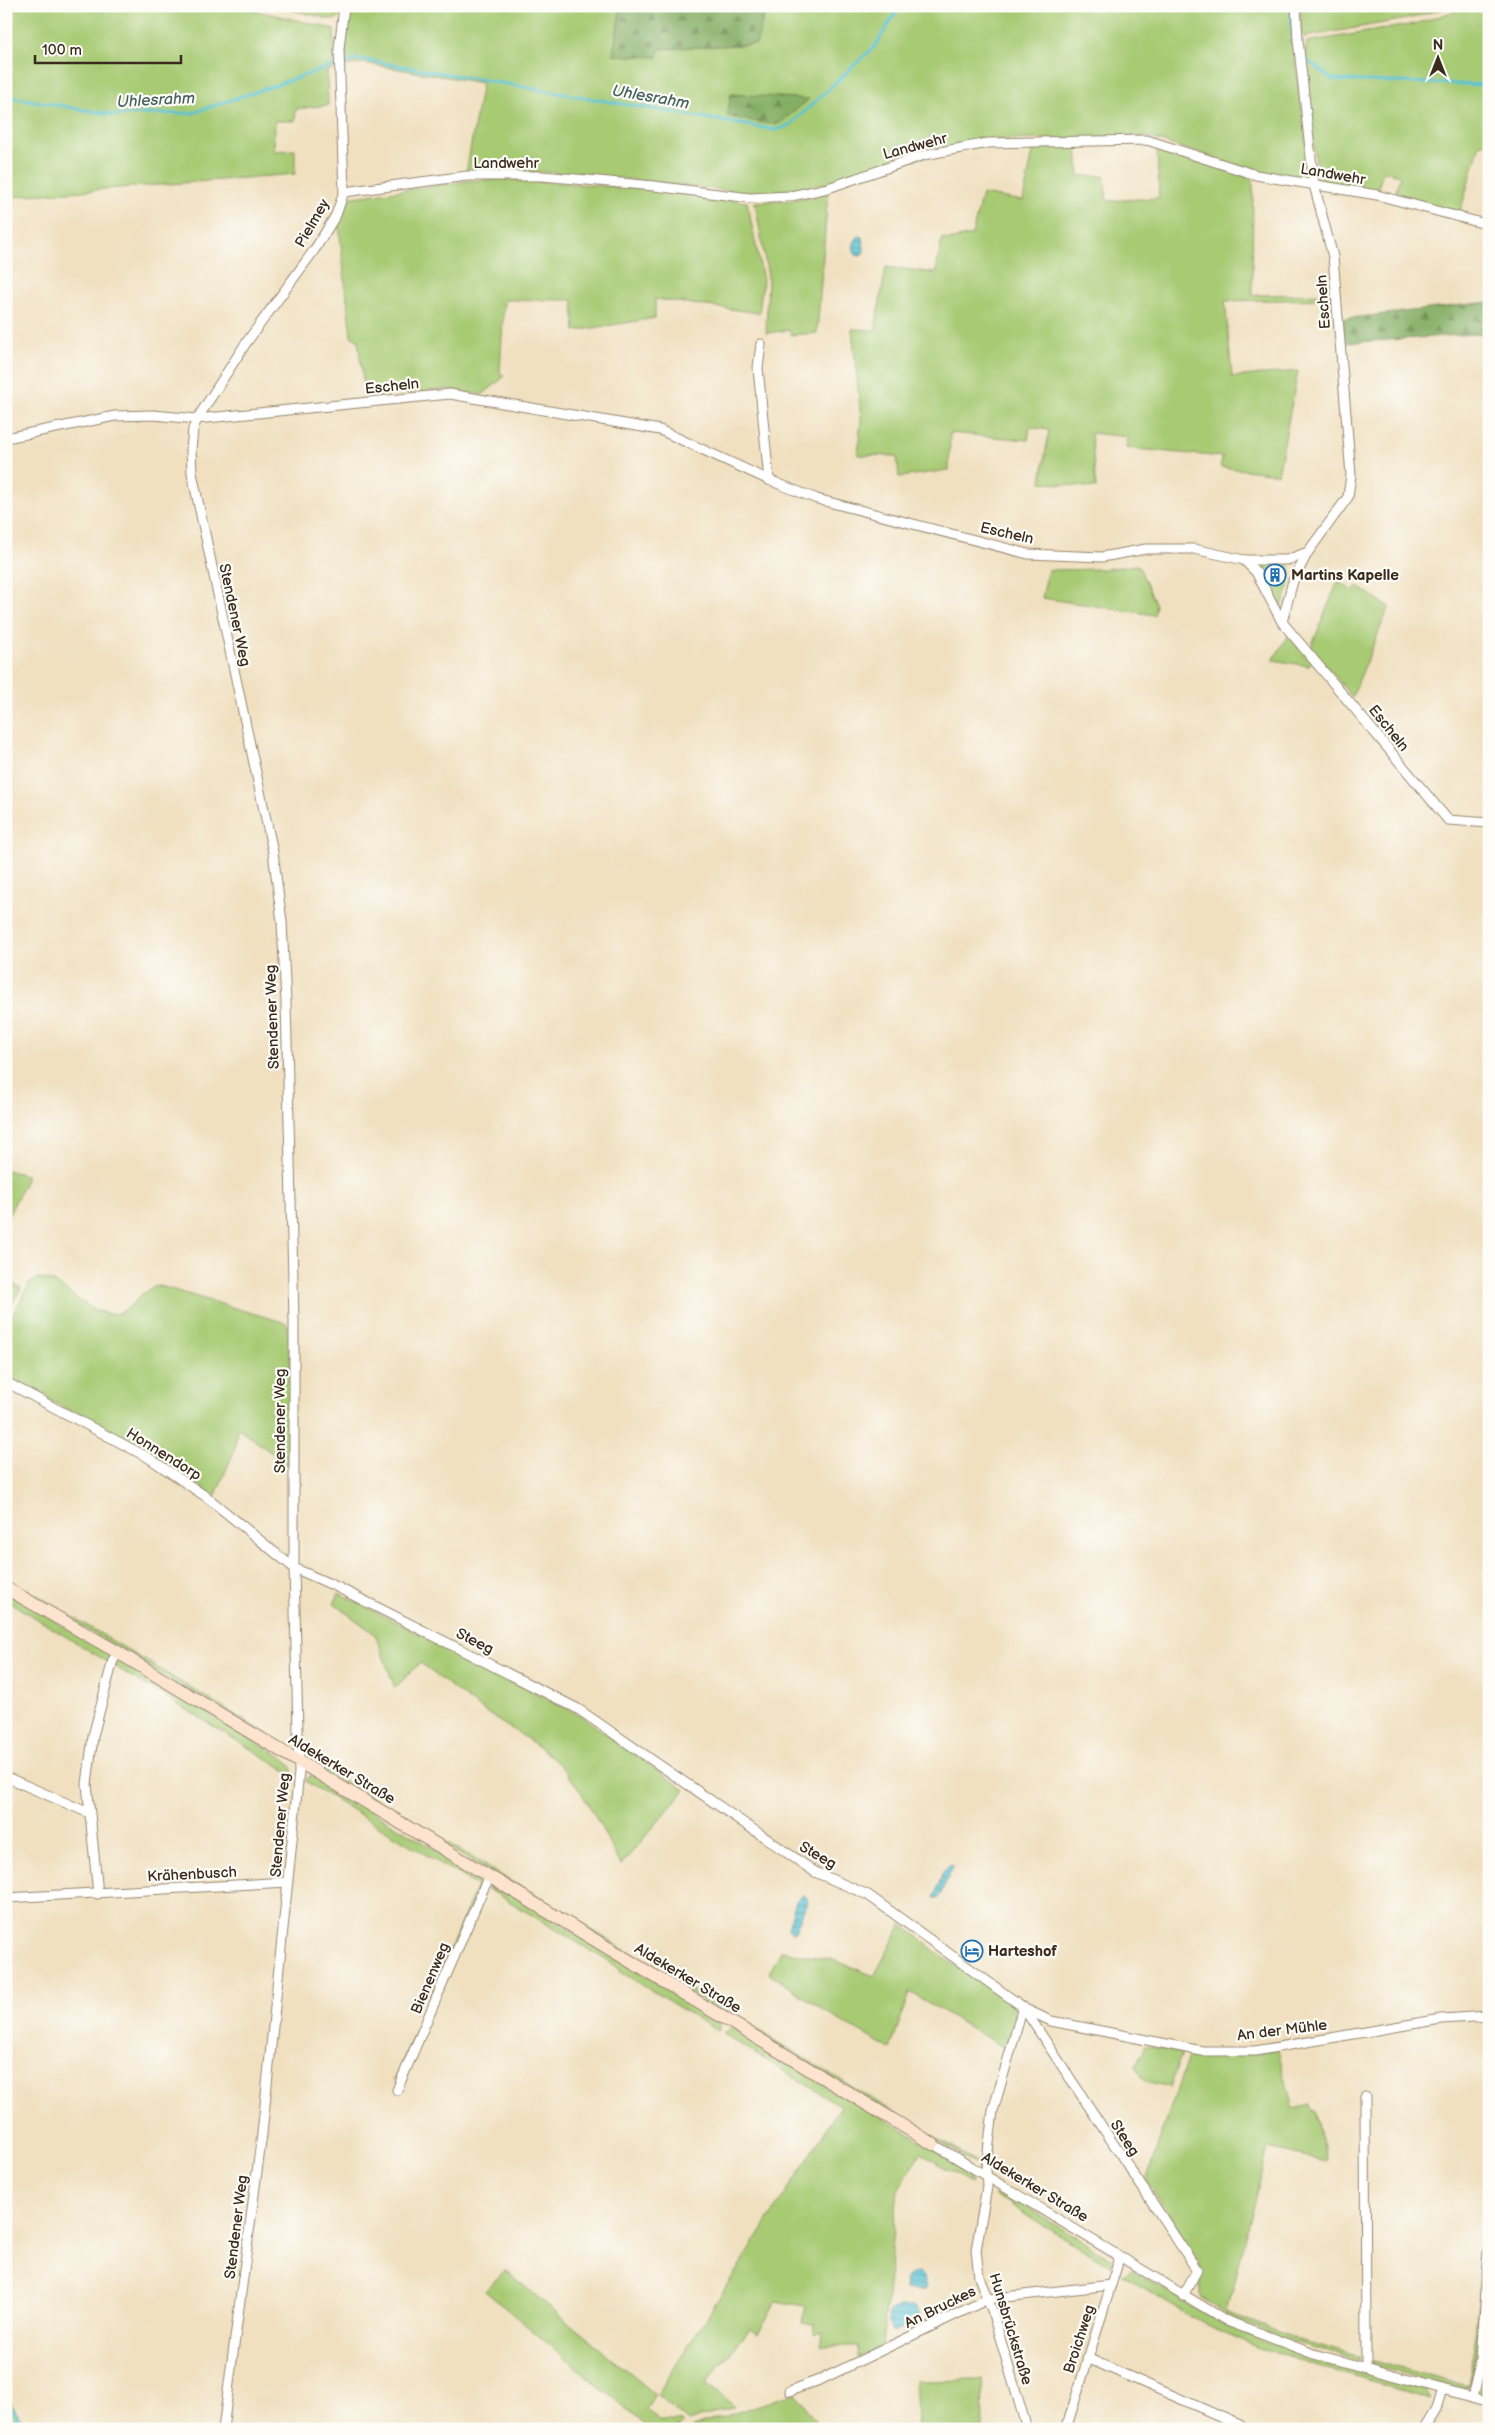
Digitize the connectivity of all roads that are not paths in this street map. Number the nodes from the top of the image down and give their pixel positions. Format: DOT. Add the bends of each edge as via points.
graph roads {
  1 [pos="344,6"];
  2 [pos="1296,6"];
  3 [pos="1314,185"];
  4 [pos="344,192"];
  5 [pos="1489,225"];
  6 [pos="761,344"];
  7 [pos="197,419"];
  8 [pos="6,438"];
  9 [pos="770,480"];
  10 [pos="1308,552"];
  11 [pos="1244,560"];
  12 [pos="1282,622"];
  13 [pos="1489,823"];
  14 [pos="6,1382"];
  15 [pos="294,1568"];
  16 [pos="6,1588"];
  17 [pos="119,1653"];
  18 [pos="299,1762"];
  19 [pos="6,1777"];
  20 [pos="89,1813"];
  21 [pos="490,1879"];
  22 [pos="288,1882"];
  23 [pos="98,1894"];
  24 [pos="6,1898"];
  25 [pos="1023,2007"];
  26 [pos="1489,2016"];
  27 [pos="397,2090"];
  28 [pos="1365,2096"];
  29 [pos="933,2144"];
  30 [pos="986,2177"];
  31 [pos="1489,2251"];
  32 [pos="1118,2257"];
  33 [pos="1111,2285"];
  34 [pos="1183,2296"];
  35 [pos="988,2299"];
  36 [pos="1087,2358"];
  37 [pos="1366,2368"];
  38 [pos="1442,2389"];
  39 [pos="790,2391"];
  40 [pos="1472,2397"];
  41 [pos="1489,2402"];
  42 [pos="1239,2427"];
  43 [pos="223,2429"];
  44 [pos="1027,2429"];
  45 [pos="1066,2429"];
  46 [pos="1424,2429"];
  1 -- 4 [label="street, Pielmey" via="339,49"];
  2 -- 3 [label="street, Escheln"];
  3 -- 4 [label="street, Landwehr" via="1256,175 1147,140 988,143 924,155 828,188 791,196 750,198 542,176 467,176"];
  3 -- 5 [label="street, Landwehr" via="1377,195"];
  3 -- 10 [label="street, Escheln" via="1333,257 1351,474 1348,497"];
  4 -- 7 [label="street, Pielmey" via="336,215 315,249 246,343"];
  6 -- 9 [label="street" via="758,368"];
  7 -- 8 [label="street, Escheln" via="153,414 115,416"];
  7 -- 9 [label="street, Escheln" via="450,394 660,430"];
  7 -- 15 [label="street, Stendener Weg" via="191,450 192,473 273,852 282,922 294,1320"];
  9 -- 11 [label="street, Escheln" via="817,499 1028,554 1102,557 1146,549 1194,549"];
  10 -- 11 [label="street, Escheln" via="1287,560"];
  10 -- 12 [label="street, Escheln" via="1294,581"];
  11 -- 12 [label="street, Escheln" via="1256,572"];
  12 -- 13 [label="street, Escheln" via="1448,820"];
  14 -- 15 [label="street, Honnendorp" via="149,1458 208,1498"];
  15 -- 18 [label="street, Stendener Weg"];
  15 -- 25 [label="street, Steeg" via="578,1709 815,1872 868,1895"];
  16 -- 17 [label="street, Aldekerker Straße"];
  17 -- 18 [label="street, Aldekerker Straße"];
  17 -- 20 [label="street" via="113,1660 93,1736 87,1784"];
  18 -- 21 [label="street, Aldekerker Straße"];
  18 -- 22 [label="street, Stendener Weg"];
  19 -- 20 [label="street"];
  20 -- 23 [label="street"];
  21 -- 27 [label="street, Bienenweg"];
  21 -- 29 [label="street, Aldekerker Straße"];
  22 -- 23 [label="street, Krähenbusch"];
  22 -- 43 [label="street, Stendener Weg" via="262,2134"];
  23 -- 24 [label="street, Krähenbusch"];
  25 -- 26 [label="street, An der Mühle" via="1051,2021 1202,2050 1255,2051 1441,2019"];
  25 -- 30 [label="street, Hunsbrückstraße" via="993,2111"];
  25 -- 34 [label="street, Steeg" via="1197,2270"];
  28 -- 37 [label="street"];
  29 -- 30 [label="street, Aldekerker Straße"];
  30 -- 32 [label="street, Aldekerker Straße"];
  30 -- 35 [label="street, Hunsbrückstraße" via="976,2250 979,2277"];
  31 -- 40 [label="street" via="1481,2360"];
  32 -- 33 [label="street, Broichweg"];
  32 -- 34 [label="street, Aldekerker Straße"];
  33 -- 35 [label="street, An Bruckes"];
  33 -- 36 [label="street, Broichweg"];
  34 -- 37 [label="street, Aldekerker Straße" via="1227,2321 1268,2338"];
  35 -- 39 [label="street, An Bruckes" via="822,2379"];
  35 -- 44 [label="street, Hunsbrückstraße"];
  36 -- 42 [label="street"];
  36 -- 45 [label="street, Broichweg"];
  37 -- 38 [label="street, Aldekerker Straße"];
  38 -- 40 [label="street, Aldekerker Straße"];
  38 -- 46 [label="street" via="1436,2409"];
  40 -- 41 [label="street, Aldekerker Straße"];
}
